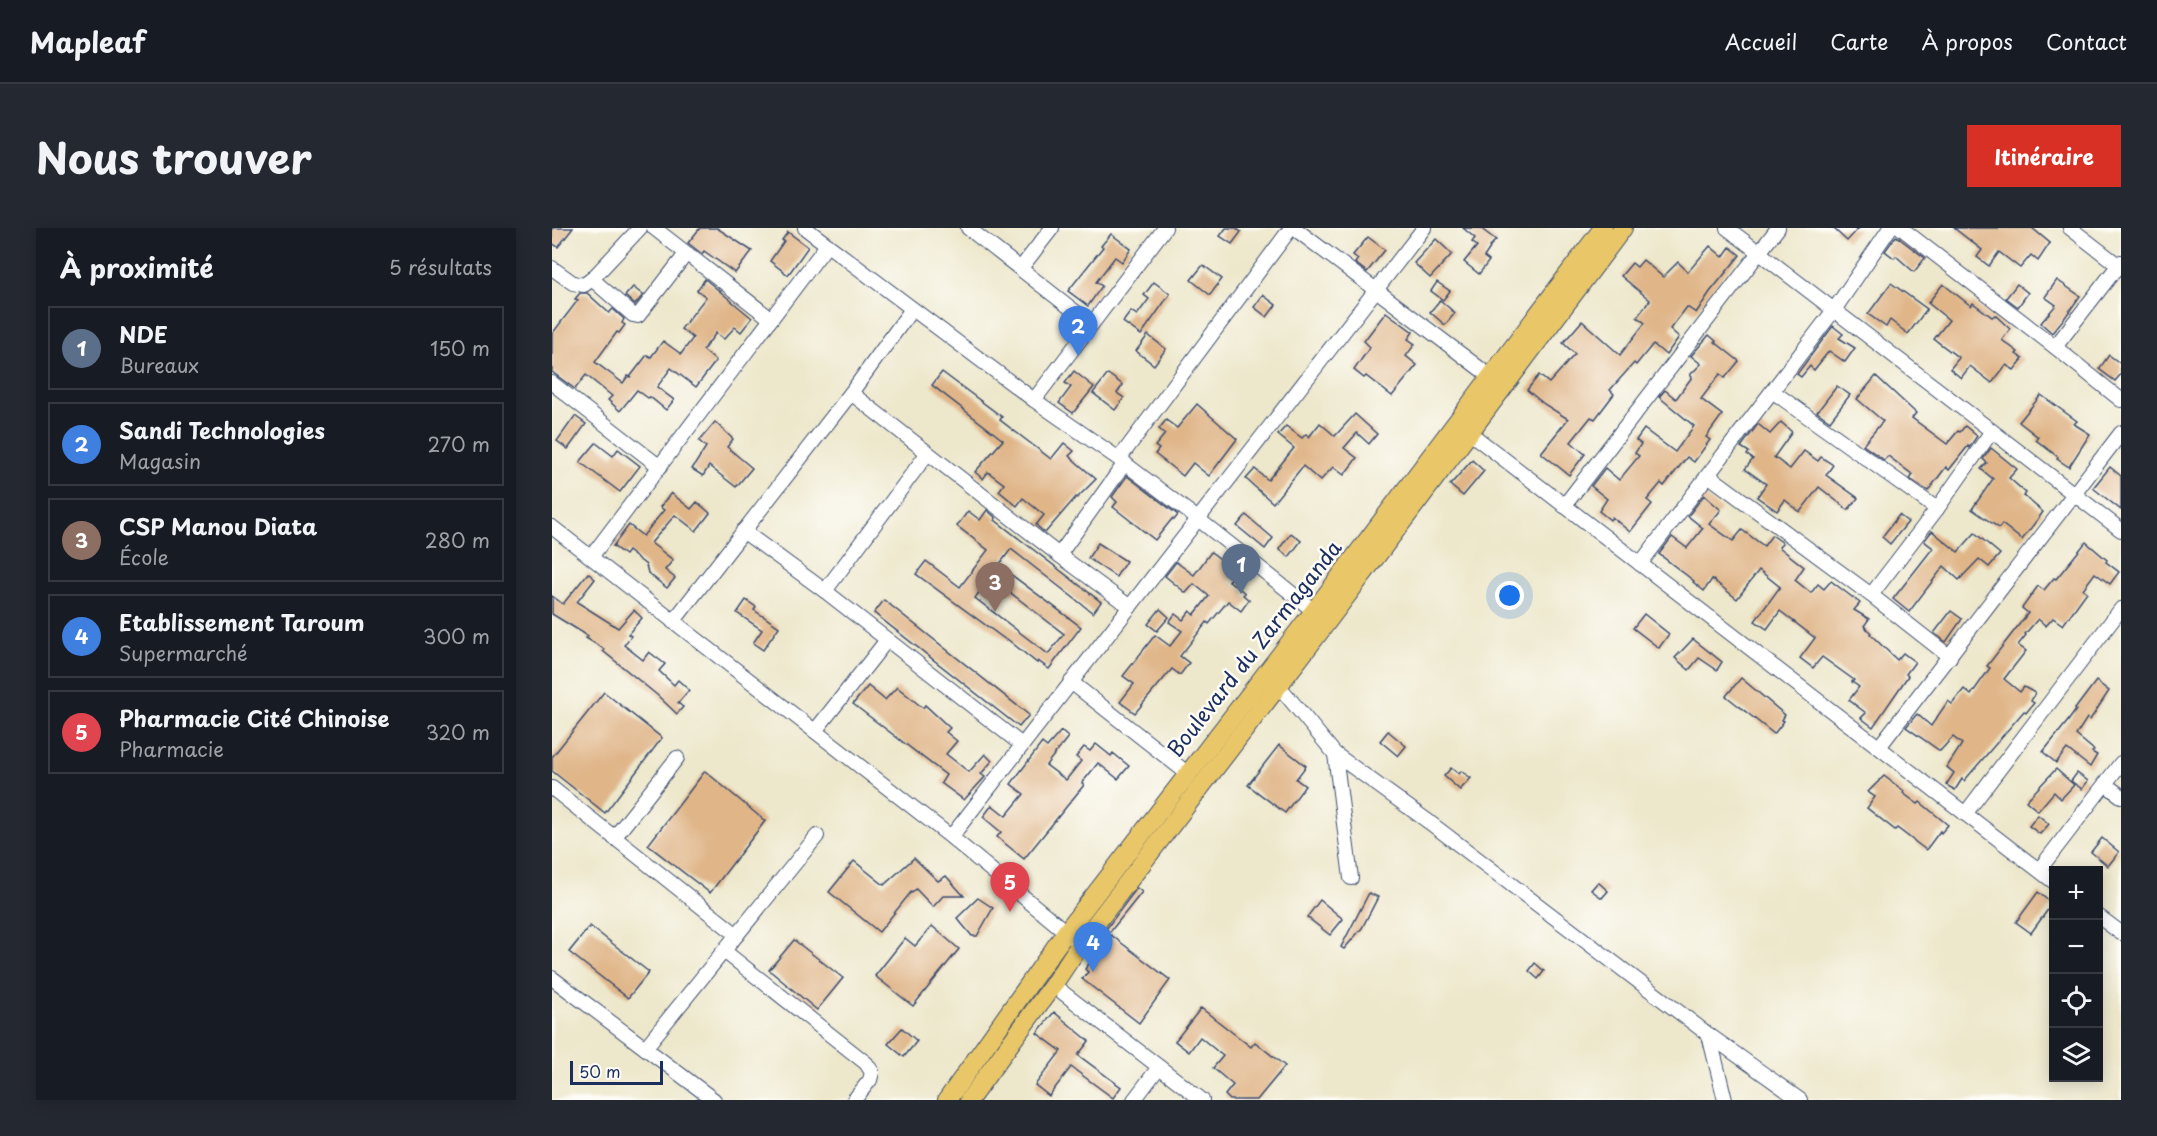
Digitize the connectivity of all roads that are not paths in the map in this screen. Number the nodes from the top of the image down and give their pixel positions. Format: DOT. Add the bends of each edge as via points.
graph roads {
  1 [pos="640,228"];
  2 [pos="654,228"];
  3 [pos="805,228"];
  4 [pos="968,228"];
  5 [pos="1052,228"];
  6 [pos="1165,228"];
  7 [pos="1293,228"];
  8 [pos="1424,228"];
  9 [pos="1603,228"];
  10 [pos="1623,228"];
  11 [pos="1727,228"];
  12 [pos="1778,228"];
  13 [pos="1890,228"];
  14 [pos="1901,228"];
  15 [pos="2070,228"];
  16 [pos="827,245"];
  17 [pos="1759,253"];
  18 [pos="686,254"];
  19 [pos="2120,263"];
  20 [pos="552,268"];
  21 [pos="1021,268"];
  22 [pos="592,279"];
  23 [pos="1376,290"];
  24 [pos="912,309"];
  25 [pos="1834,310"];
  26 [pos="771,319"];
  27 [pos="1091,324"];
  28 [pos="2055,347"];
  29 [pos="1491,377"];
  30 [pos="552,382"];
  31 [pos="1772,391"];
  32 [pos="851,393"];
  33 [pos="1034,400"];
  34 [pos="2121,400"];
  35 [pos="1992,431"];
  36 [pos="1470,433"];
  37 [pos="2121,434"];
  38 [pos="927,454"];
  39 [pos="1440,459"];
  40 [pos="1122,461"];
  41 [pos="660,467"];
  42 [pos="1708,475"];
  43 [pos="2075,494"];
  44 [pos="1564,506"];
  45 [pos="1937,509"];
  46 [pos="1198,519"];
  47 [pos="552,527"];
  48 [pos="2121,530"];
  49 [pos="743,531"];
  50 [pos="1059,555"];
  51 [pos="591,557"];
  52 [pos="1640,564"];
  53 [pos="825,591"];
  54 [pos="1871,595"];
  55 [pos="1130,606"];
  56 [pos="2121,609"];
  57 [pos="1314,611"];
  58 [pos="674,622"];
  59 [pos="887,640"];
  60 [pos="1950,657"];
  61 [pos="1268,671"];
  62 [pos="1071,682"];
  63 [pos="1278,687"];
  64 [pos="815,731"];
  65 [pos="1022,745"];
  66 [pos="1879,747"];
  67 [pos="1335,754"];
  68 [pos="677,758"];
  69 [pos="2121,762"];
  70 [pos="1187,773"];
  71 [pos="2105,784"];
  72 [pos="552,788"];
  73 [pos="2121,796"];
  74 [pos="1965,814"];
  75 [pos="817,836"];
  76 [pos="951,837"];
  77 [pos="614,838"];
  78 [pos="2039,870"];
  79 [pos="1351,878"];
  80 [pos="2049,878"];
  81 [pos="2103,920"];
  82 [pos="1066,932"];
  83 [pos="2121,933"];
  84 [pos="736,935"];
  85 [pos="1081,943"];
  86 [pos="724,951"];
  87 [pos="552,978"];
  88 [pos="1053,986"];
  89 [pos="1709,1035"];
  90 [pos="645,1048"];
  91 [pos="1159,1067"];
  92 [pos="714,1100"];
  93 [pos="854,1100"];
  94 [pos="947,1100"];
  95 [pos="969,1100"];
  96 [pos="1134,1100"];
  97 [pos="1202,1100"];
  98 [pos="1725,1100"];
  99 [pos="1800,1100"];
  1 -- 22 [label="street"];
  2 -- 18 [label="street"];
  3 -- 16 [label="street"];
  4 -- 21 [label="street"];
  5 -- 21 [label="street"];
  6 -- 27 [label="street"];
  7 -- 23 [label="street"];
  7 -- 40 [label="street" via="1195,354"];
  8 -- 23 [label="street"];
  9 -- 29 [label="main road, Boulevard du Zarmaganda"];
  10 -- 36 [label="main road, Boulevard du Zarmaganda"];
  11 -- 17 [label="street"];
  12 -- 17 [label="street"];
  13 -- 25 [label="street"];
  14 -- 28 [label="street"];
  15 -- 19 [label="street"];
  16 -- 24 [label="street"];
  16 -- 26 [label="street"];
  17 -- 25 [label="street"];
  17 -- 44 [label="street"];
  18 -- 22 [label="street" via="638,316"];
  18 -- 26 [label="street"];
  19 -- 28 [label="street"];
  20 -- 22 [label="street" via="577,285"];
  21 -- 27 [label="street"];
  23 -- 29 [label="street"];
  23 -- 46 [label="street"];
  24 -- 32 [label="street"];
  24 -- 33 [label="street"];
  25 -- 31 [label="street"];
  25 -- 35 [label="street"];
  26 -- 41 [label="street"];
  27 -- 33 [label="street"];
  28 -- 34 [label="street"];
  29 -- 39 [label="main road, Boulevard du Zarmaganda"];
  30 -- 41 [label="street"];
  31 -- 42 [label="street"];
  31 -- 45 [label="street"];
  32 -- 38 [label="street"];
  32 -- 49 [label="street"];
  33 -- 40 [label="street"];
  35 -- 43 [label="street"];
  35 -- 45 [label="street"];
  36 -- 39 [label="main road, Boulevard du Zarmaganda"];
  36 -- 44 [label="street"];
  37 -- 43 [label="street"];
  38 -- 50 [label="street"];
  38 -- 53 [label="street"];
  39 -- 57 [label="main road, Boulevard du Zarmaganda"];
  39 -- 63 [label="main road, Boulevard du Zarmaganda"];
  40 -- 46 [label="street"];
  40 -- 50 [label="street"];
  41 -- 51 [label="street"];
  42 -- 52 [label="street"];
  42 -- 54 [label="street"];
  43 -- 48 [label="street"];
  43 -- 60 [label="street"];
  44 -- 52 [label="street"];
  45 -- 54 [label="street"];
  46 -- 55 [label="street"];
  46 -- 57 [label="street"];
  47 -- 51 [label="street"];
  49 -- 53 [label="street"];
  49 -- 58 [label="street"];
  50 -- 55 [label="street"];
  51 -- 58 [label="street"];
  52 -- 66 [label="street"];
  53 -- 59 [label="street"];
  54 -- 60 [label="street"];
  55 -- 62 [label="street"];
  56 -- 74 [label="street"];
  57 -- 61 [label="main road, Boulevard du Zarmaganda"];
  58 -- 64 [label="street"];
  59 -- 64 [label="street"];
  59 -- 65 [label="street"];
  60 -- 66 [label="street"];
  61 -- 63 [label="street"];
  61 -- 70 [label="main road, Boulevard du Zarmaganda"];
  62 -- 65 [label="street"];
  62 -- 70 [label="street"];
  63 -- 67 [label="street"];
  63 -- 85 [label="main road, Boulevard du Zarmaganda"];
  64 -- 76 [label="street"];
  65 -- 76 [label="street"];
  66 -- 74 [label="street"];
  67 -- 79 [label="street"];
  67 -- 89 [label="street"];
  68 -- 77 [label="street"];
  69 -- 71 [label="street"];
  70 -- 82 [label="main road, Boulevard du Zarmaganda"];
  71 -- 73 [label="street"];
  71 -- 78 [label="street"];
  72 -- 77 [label="street"];
  74 -- 78 [label="street"];
  75 -- 84 [label="street"];
  76 -- 82 [label="street"];
  77 -- 84 [label="street"];
  78 -- 80 [label="street"];
  81 -- 83 [label="street"];
  82 -- 85 [label="street"];
  82 -- 94 [label="main road, Boulevard du Zarmaganda"];
  84 -- 86 [label="street"];
  85 -- 88 [label="main road, Boulevard du Zarmaganda"];
  86 -- 90 [label="street"];
  86 -- 93 [label="street" via="866,1063 872,1072 870,1080"];
  87 -- 90 [label="street"];
  88 -- 91 [label="street"];
  88 -- 95 [label="main road, Boulevard du Zarmaganda"];
  89 -- 98 [label="street"];
  89 -- 99 [label="street"];
  90 -- 92 [label="street"];
  91 -- 96 [label="street"];
  91 -- 97 [label="street"];
}
